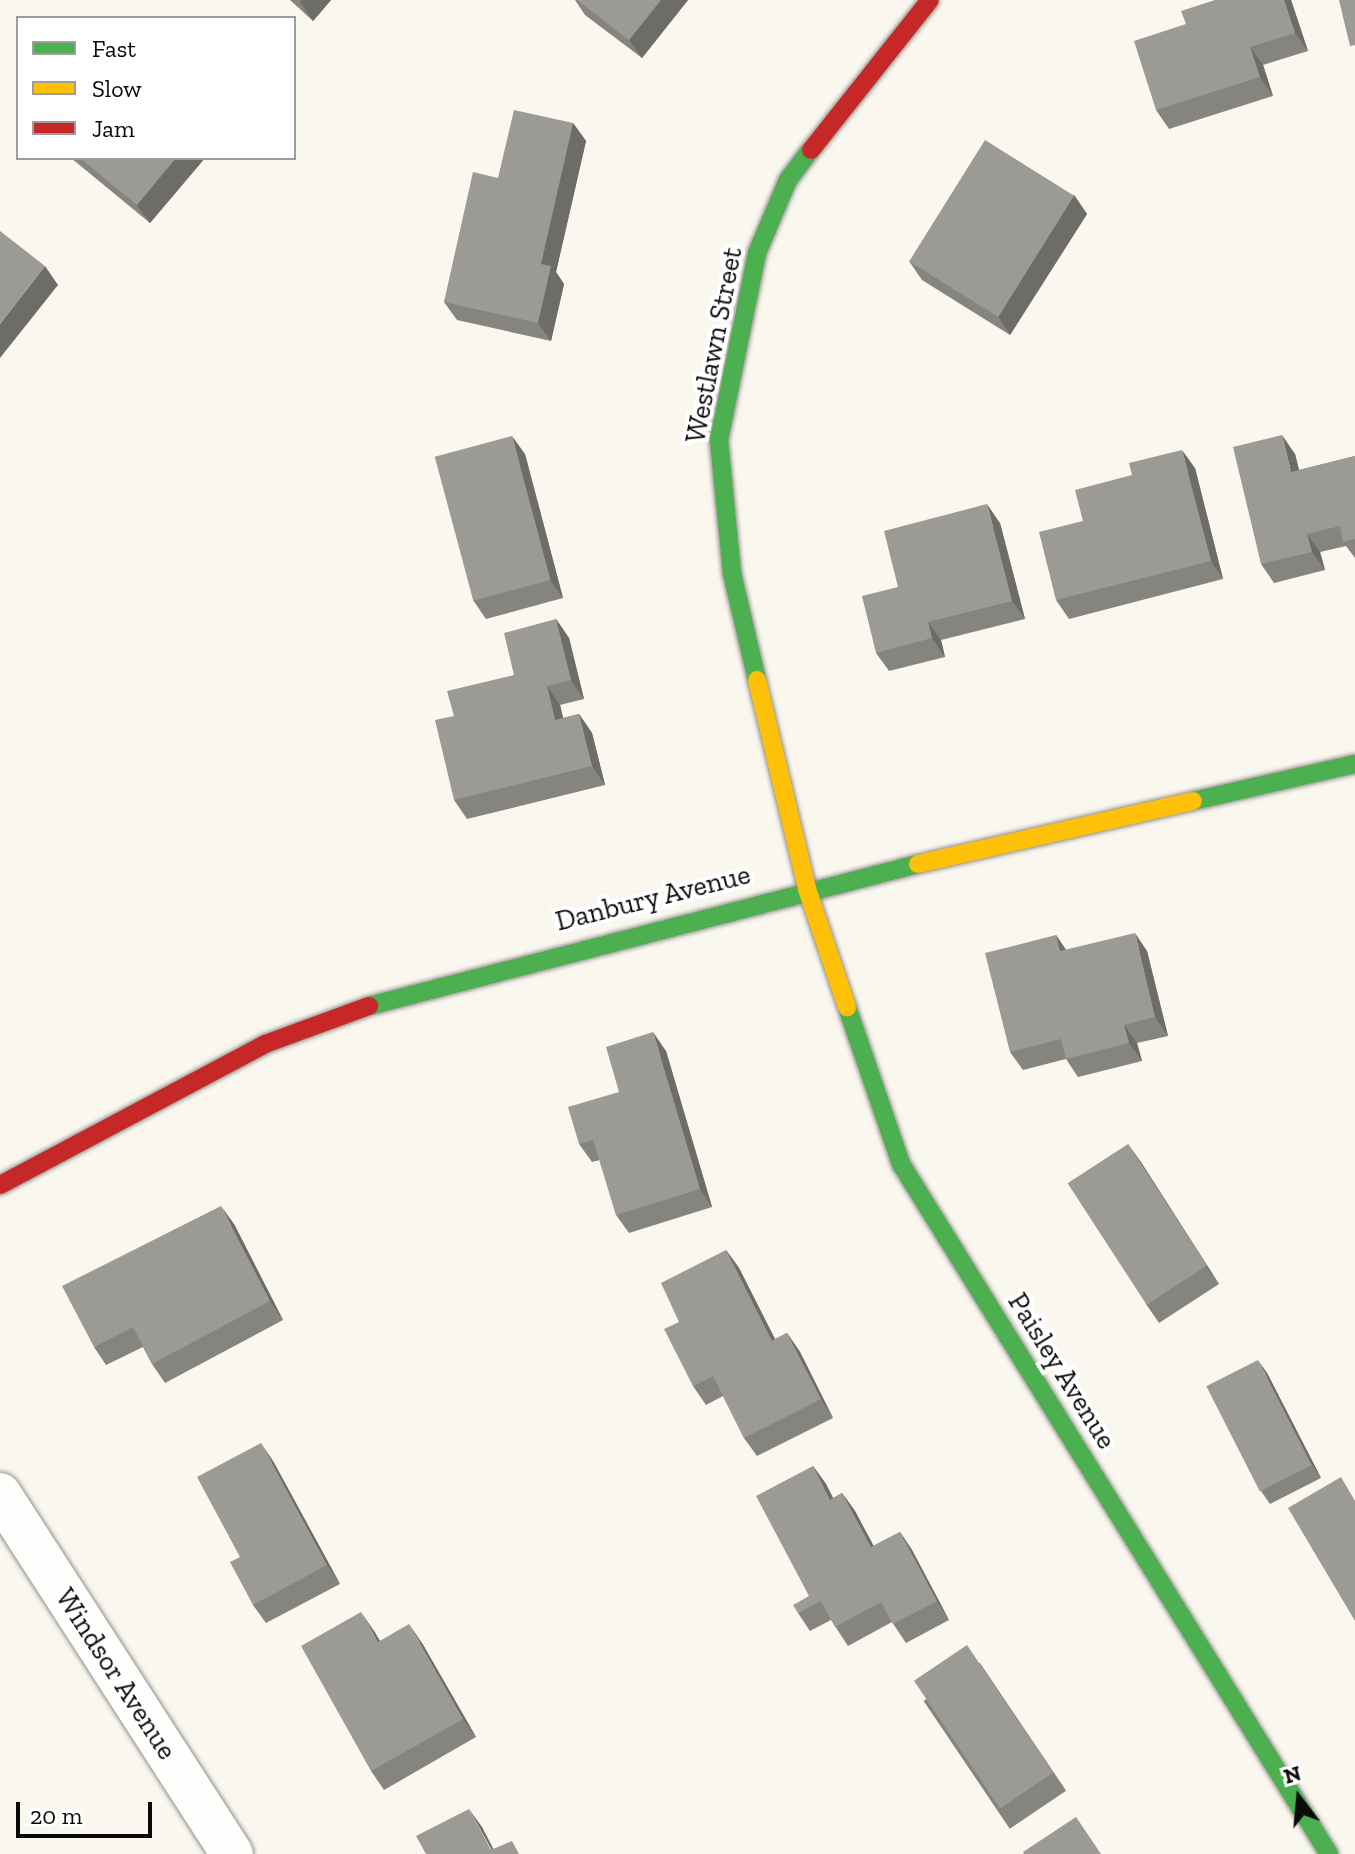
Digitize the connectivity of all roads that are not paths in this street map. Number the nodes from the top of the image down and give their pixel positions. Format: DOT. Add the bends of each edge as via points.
graph roads {
  1 [pos="930,0"];
  2 [pos="1355,764"];
  3 [pos="807,889"];
  4 [pos="0,1185"];
  5 [pos="0,1494"];
  6 [pos="232,1854"];
  7 [pos="1329,1854"];
  1 -- 3 [label="street, Westlawn Street" via="788,180 757,253 719,440 732,573"];
  2 -- 3 [label="street, Danbury Avenue"];
  3 -- 4 [label="street, Danbury Avenue" via="534,956 294,1034 52,1152"];
  3 -- 7 [label="street, Paisley Avenue" via="901,1164"];
  5 -- 6 [label="street, Windsor Avenue"];
}
